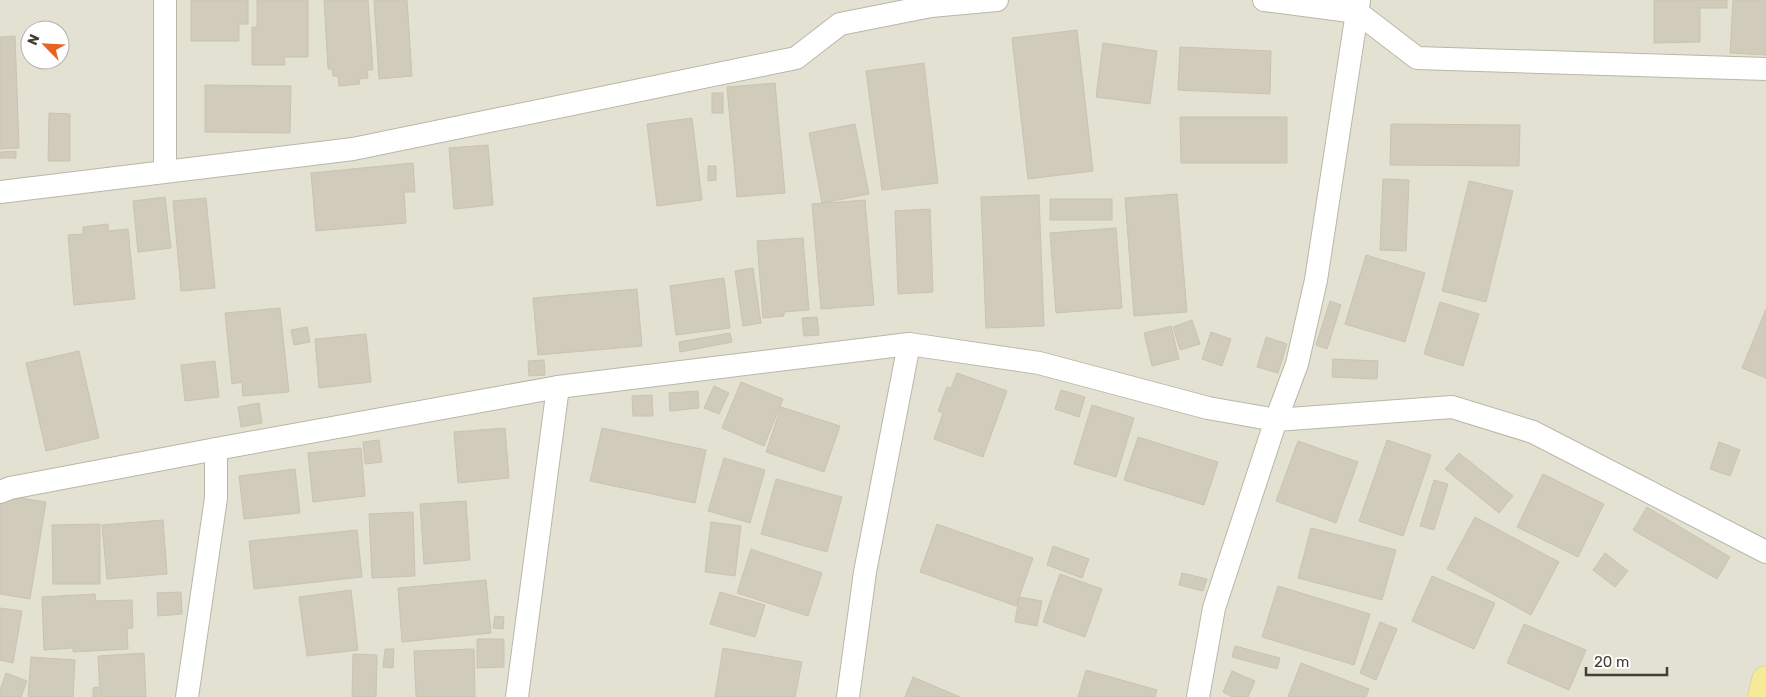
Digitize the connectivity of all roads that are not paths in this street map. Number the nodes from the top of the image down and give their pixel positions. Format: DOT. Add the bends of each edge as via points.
graph roads {
  1 [pos="164,0"];
  2 [pos="997,0"];
  3 [pos="1264,0"];
  4 [pos="1358,6"];
  5 [pos="1766,69"];
  6 [pos="165,171"];
  7 [pos="0,192"];
  8 [pos="909,344"];
  9 [pos="558,387"];
  10 [pos="1276,420"];
  11 [pos="216,448"];
  12 [pos="0,492"];
  13 [pos="1766,552"];
  14 [pos="1766,680"];
  15 [pos="187,697"];
  16 [pos="518,697"];
  17 [pos="848,697"];
  18 [pos="1198,697"];
  19 [pos="1762,697"];
  1 -- 6 [label="street"];
  2 -- 6 [label="street" via="930,6 840,24 796,58 504,119 353,149"];
  3 -- 4 [label="street"];
  4 -- 5 [label="street" via="1417,58"];
  4 -- 10 [label="street" via="1316,280 1297,364"];
  6 -- 7 [label="street"];
  8 -- 9 [label="street"];
  8 -- 10 [label="street" via="1039,363 1208,408"];
  8 -- 17 [label="street" via="865,572"];
  9 -- 11 [label="street"];
  9 -- 16 [label="street"];
  10 -- 13 [label="street" via="1452,407 1533,432"];
  10 -- 18 [label="street" via="1214,608"];
  11 -- 12 [label="street"];
  11 -- 15 [label="street" via="216,498"];
  14 -- 19 [label="main road"];
}
